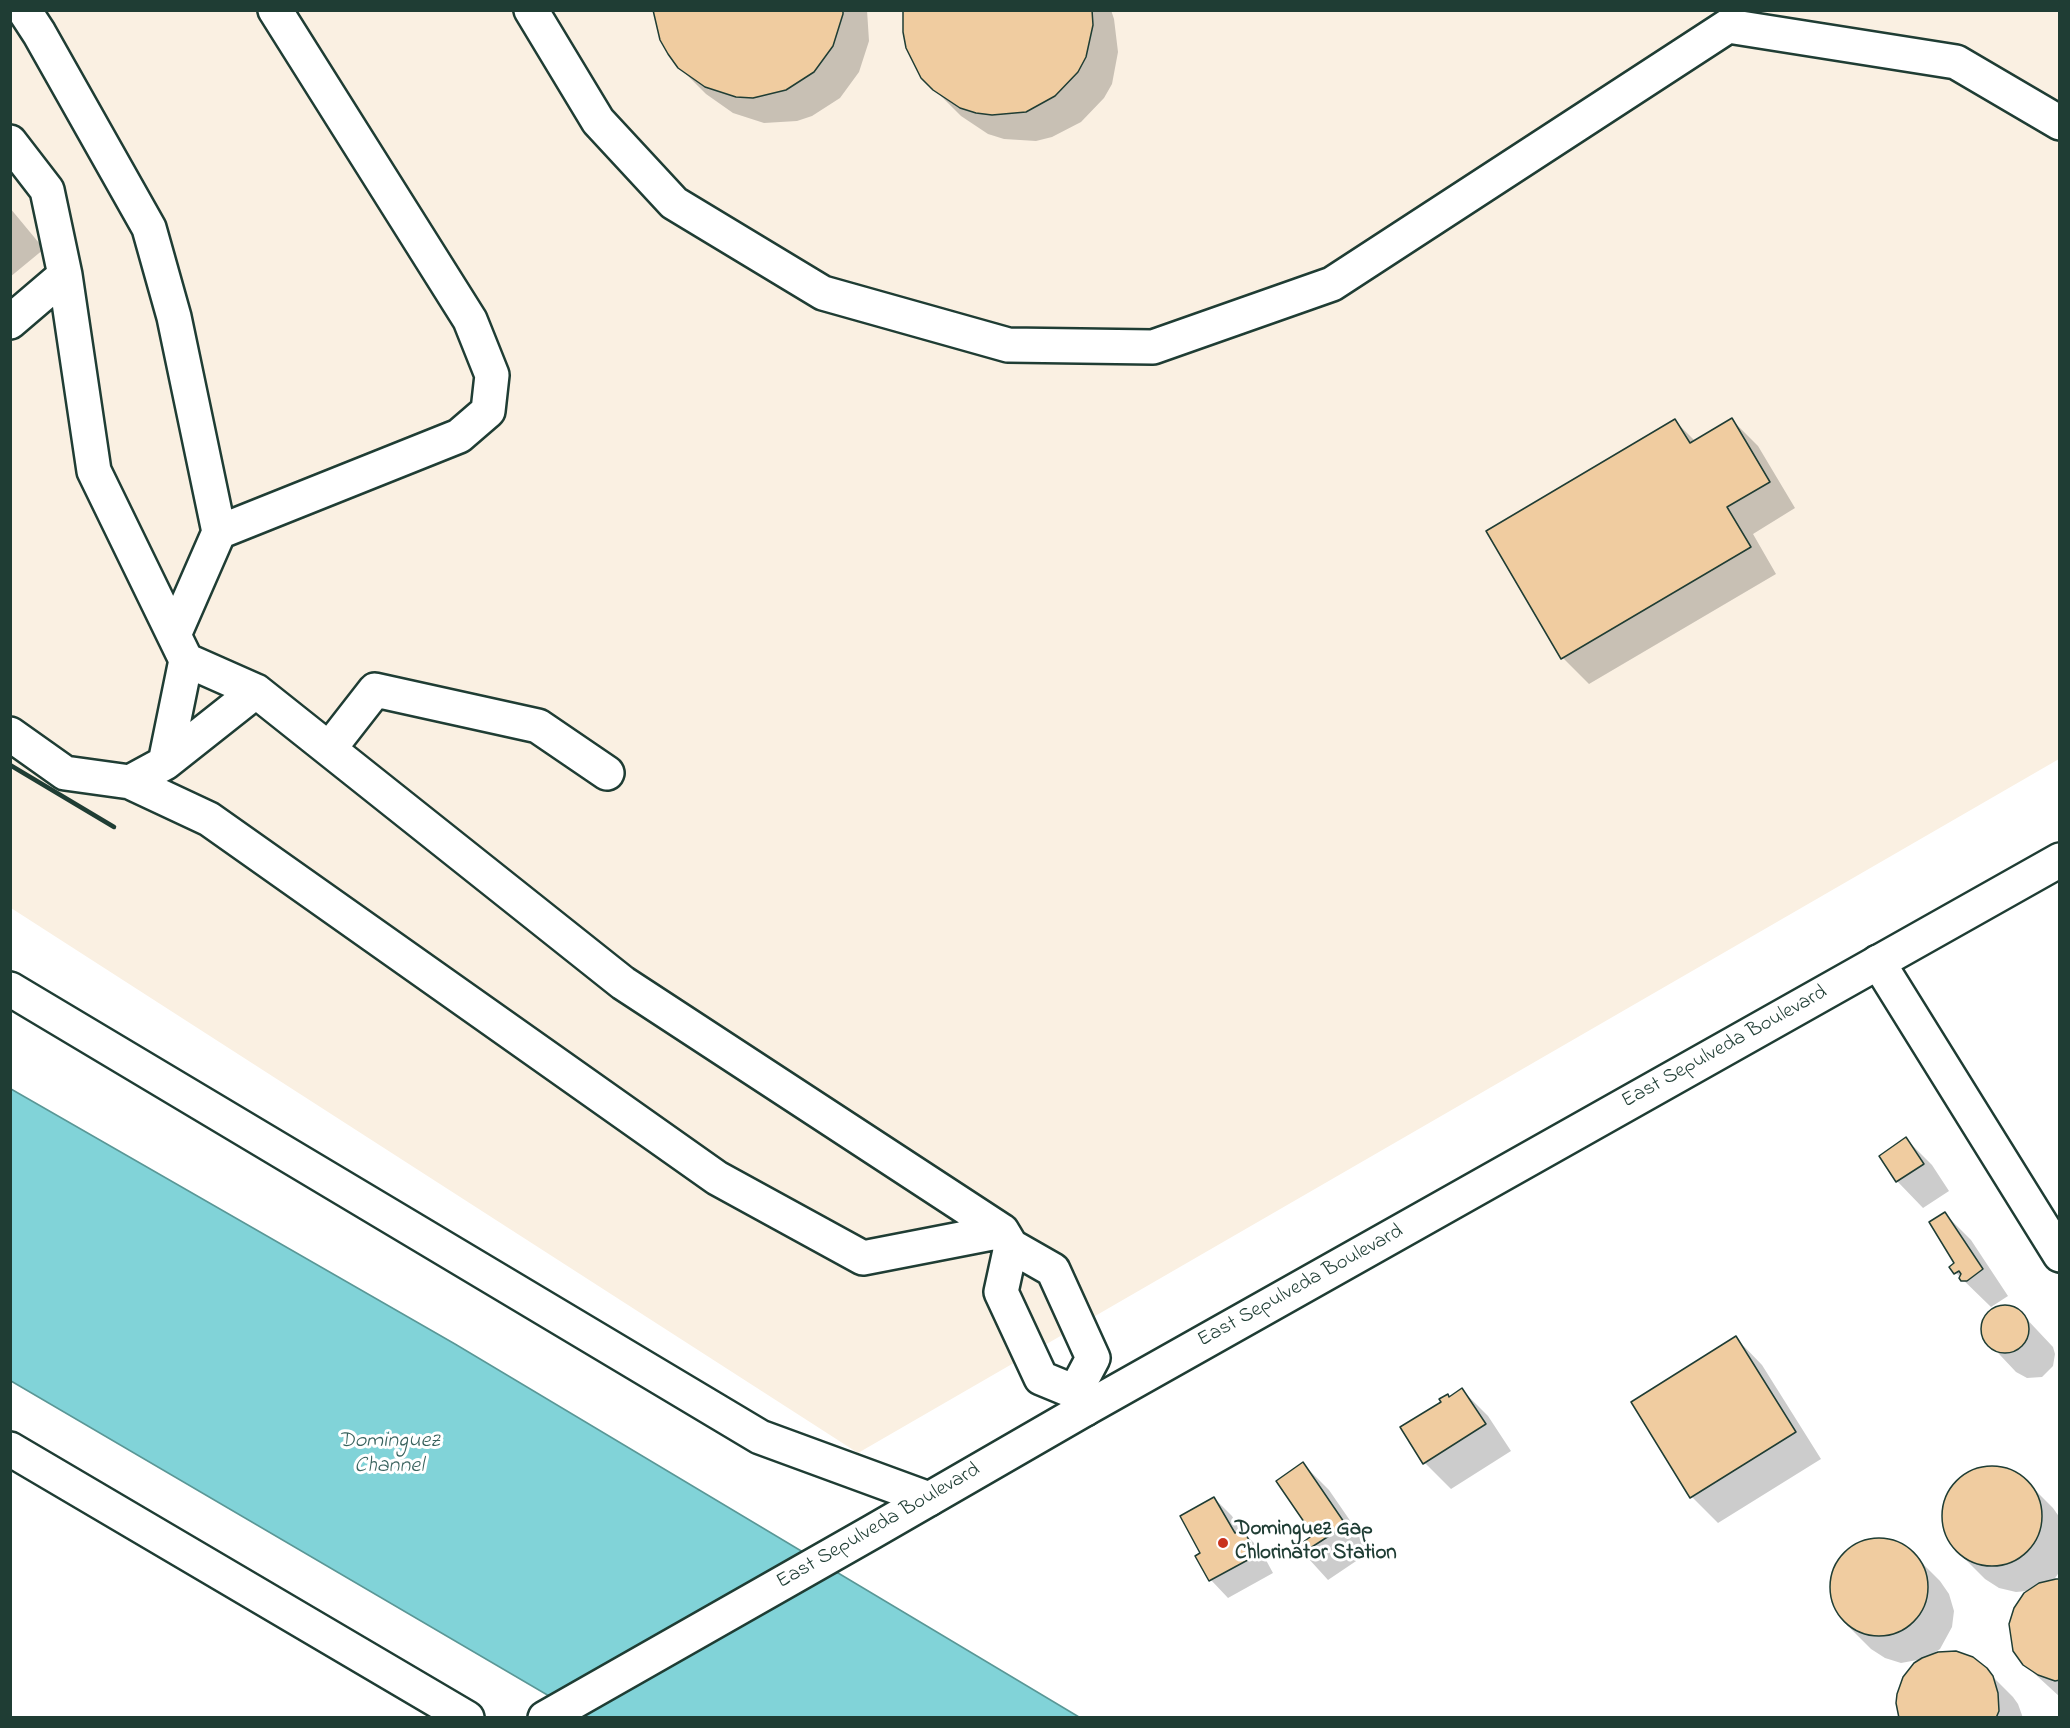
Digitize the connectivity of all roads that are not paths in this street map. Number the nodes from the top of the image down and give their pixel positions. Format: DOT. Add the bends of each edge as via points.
graph roads {
  1 [pos="24,10"];
  2 [pos="275,10"];
  3 [pos="531,10"];
  4 [pos="1731,18"];
  5 [pos="2060,123"];
  6 [pos="10,142"];
  7 [pos="65,275"];
  8 [pos="10,322"];
  9 [pos="219,532"];
  10 [pos="180,648"];
  11 [pos="256,691"];
  12 [pos="10,734"];
  13 [pos="329,749"];
  14 [pos="165,763"];
  15 [pos="607,773"];
  16 [pos="130,782"];
  17 [pos="2060,860"];
  18 [pos="1878,962"];
  19 [pos="10,989"];
  20 [pos="1006,1238"];
  21 [pos="2060,1255"];
  22 [pos="1080,1400"];
  23 [pos="10,1449"];
  24 [pos="930,1499"];
  25 [pos="467,1718"];
  26 [pos="545,1718"];
  1 -- 9 [label="main road" via="149,228 174,317"];
  2 -- 9 [label="main road" via="470,320 492,375 488,411 459,436"];
  3 -- 4 [label="main road" via="598,121 674,203 823,294 1008,345 1153,347 1332,284"];
  4 -- 5 [label="main road" via="1956,62"];
  6 -- 7 [label="main road" via="47,190"];
  7 -- 8 [label="main road"];
  7 -- 10 [label="main road" via="94,471"];
  9 -- 10 [label="main road"];
  10 -- 11 [label="main road"];
  10 -- 14 [label="main road"];
  11 -- 13 [label="main road"];
  11 -- 14 [label="main road"];
  12 -- 16 [label="main road" via="65,773"];
  13 -- 15 [label="main road" via="375,690 538,726"];
  13 -- 20 [label="main road" via="623,983"];
  14 -- 16 [label="main road"];
  16 -- 20 [label="main road" via="209,819 717,1178 863,1257"];
  17 -- 18 [label="main road, East Sepulveda Boulevard"];
  18 -- 21 [label="main road"];
  18 -- 22 [label="main road, East Sepulveda Boulevard"];
  19 -- 24 [label="main road" via="760,1437"];
  20 -- 22 [label="main road" via="1001,1292 1041,1378"];
  20 -- 22 [label="main road" via="1053,1270 1093,1358"];
  22 -- 24 [label="main road, East Sepulveda Boulevard"];
  23 -- 25 [label="main road"];
  24 -- 26 [label="main road, East Sepulveda Boulevard"];
}
